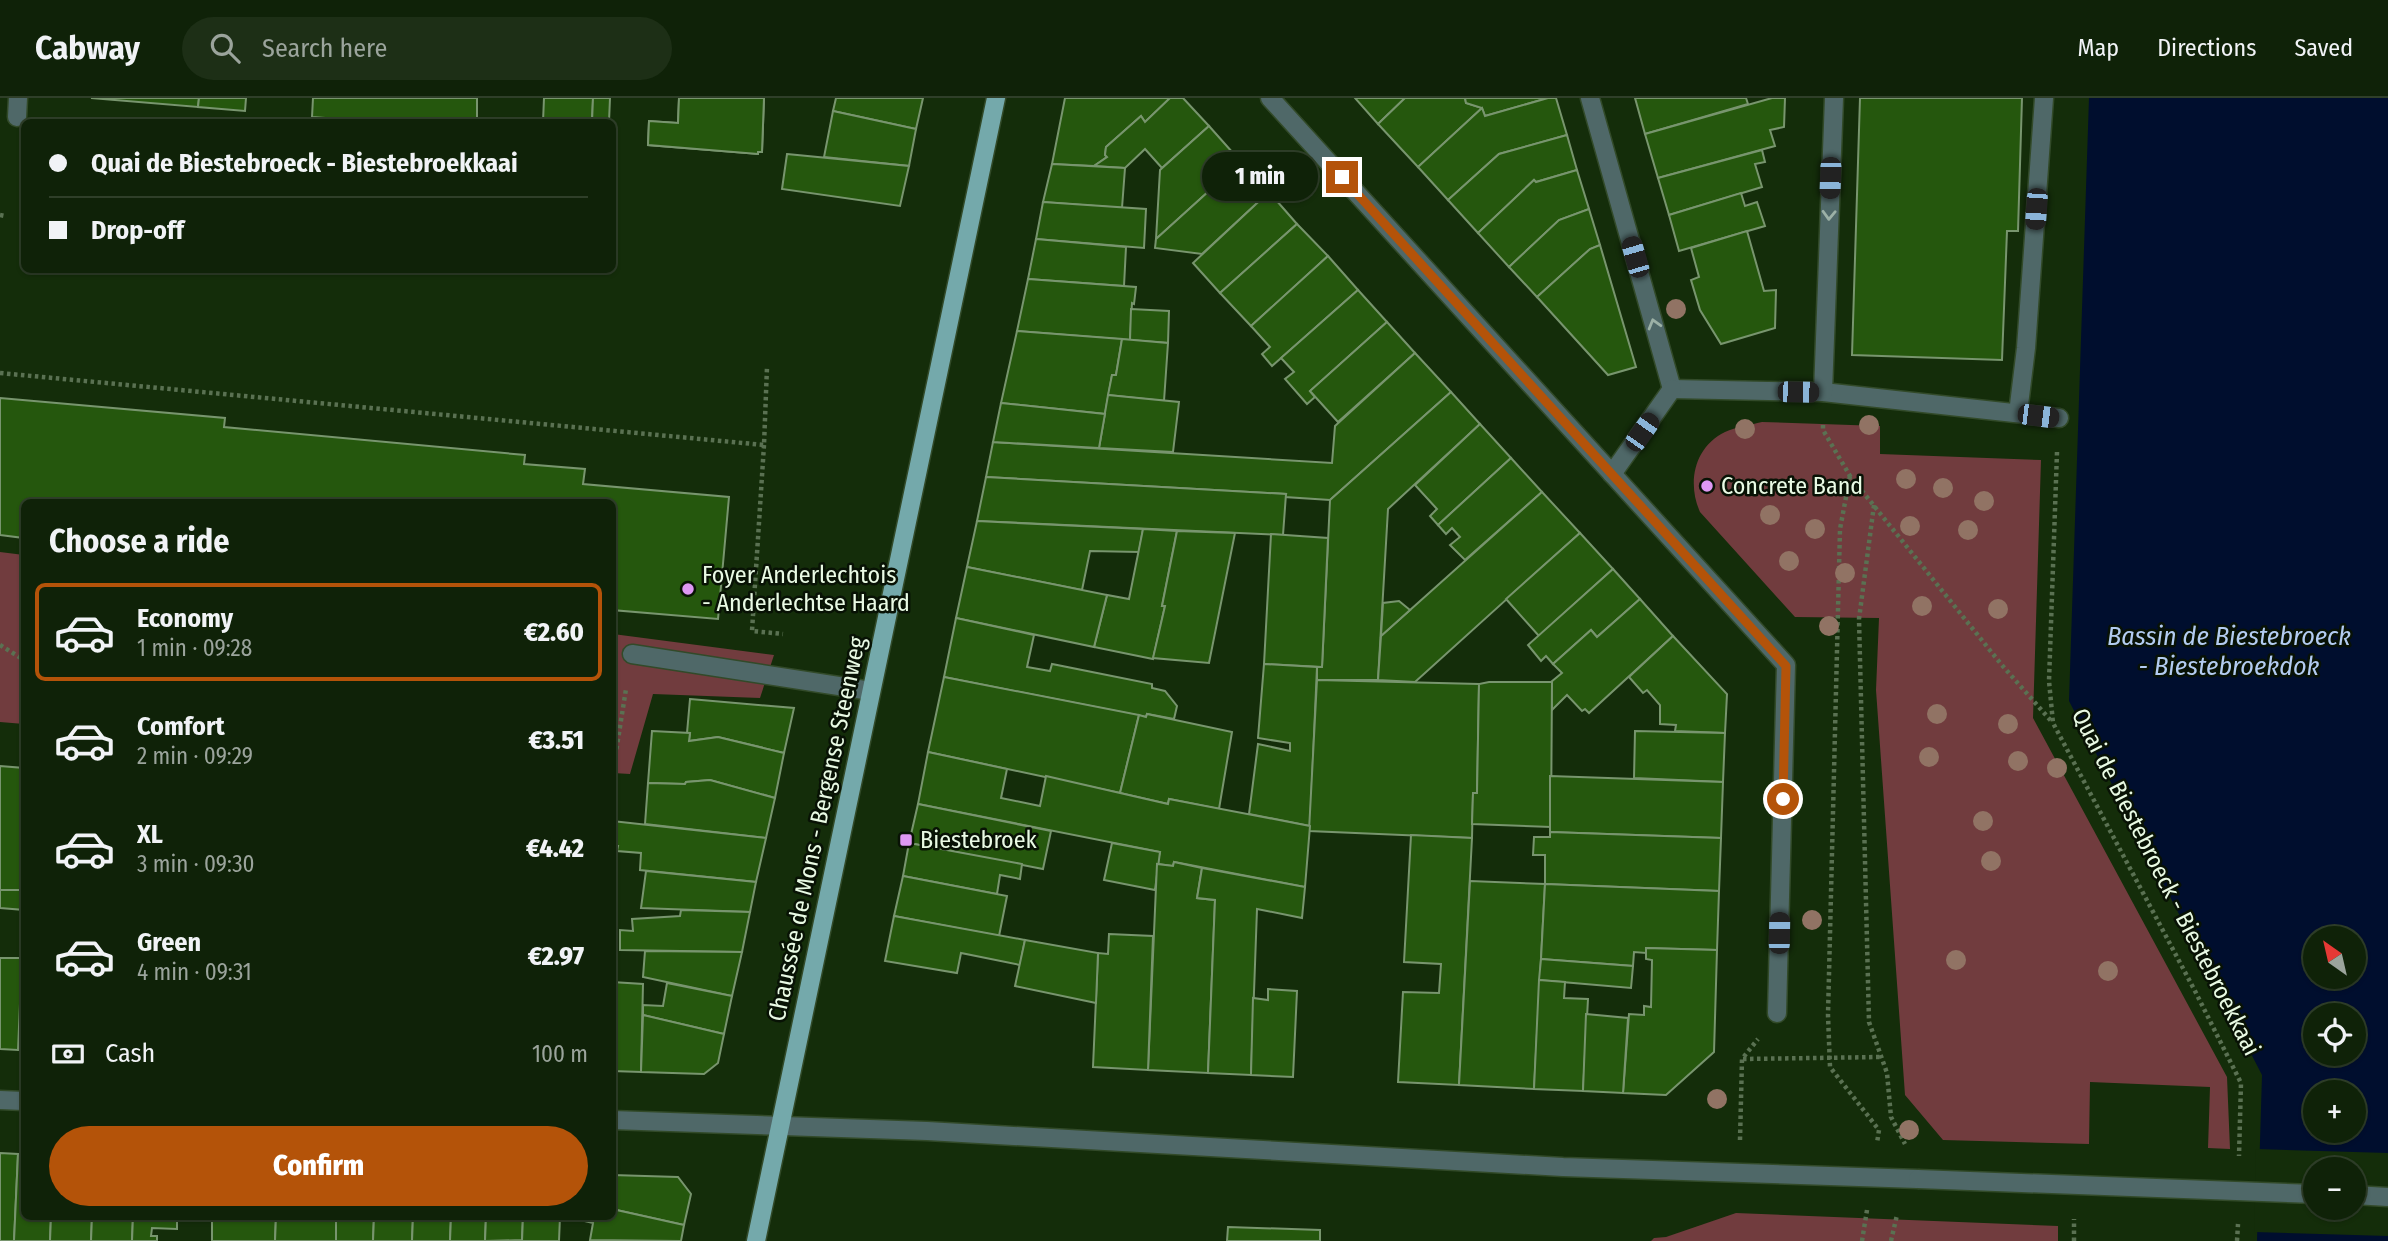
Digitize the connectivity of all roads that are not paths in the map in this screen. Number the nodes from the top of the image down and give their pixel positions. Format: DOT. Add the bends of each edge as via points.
graph roads {
  1 [pos="18,98"];
  2 [pos="996,98"];
  3 [pos="1270,98"];
  4 [pos="1590,98"];
  5 [pos="1833,98"];
  6 [pos="2044,98"];
  7 [pos="17,117"];
  8 [pos="1672,389"];
  9 [pos="1823,392"];
  10 [pos="2018,413"];
  11 [pos="2059,418"];
  12 [pos="1612,474"];
  13 [pos="632,654"];
  14 [pos="872,691"];
  15 [pos="1777,1013"];
  16 [pos="0,1100"];
  17 [pos="21,1101"];
  18 [pos="616,1120"];
  19 [pos="780,1126"];
  20 [pos="2303,1194"];
  21 [pos="2366,1195"];
  22 [pos="2388,1196"];
  23 [pos="757,1241"];
  1 -- 7 [label="street"];
  2 -- 14 [label="main road, Chaussée de Mons - Bergense Steenweg"];
  3 -- 12 [label="street"];
  8 -- 4 [label="street, one-way"];
  5 -- 9 [label="street, one-way"];
  6 -- 10 [label="street"];
  8 -- 9 [label="street"];
  8 -- 12 [label="street"];
  9 -- 10 [label="street"];
  10 -- 11 [label="street"];
  12 -- 15 [label="street" via="1786,666"];
  13 -- 14 [label="street"];
  14 -- 19 [label="main road, Chaussée de Mons - Bergense Steenweg"];
  16 -- 17 [label="street"];
  18 -- 19 [label="street"];
  19 -- 20 [label="street, bridge" via="1563,1167"];
  19 -- 23 [label="main road, Chaussée de Mons - Bergense Steenweg"];
  21 -- 22 [label="street"];
}
